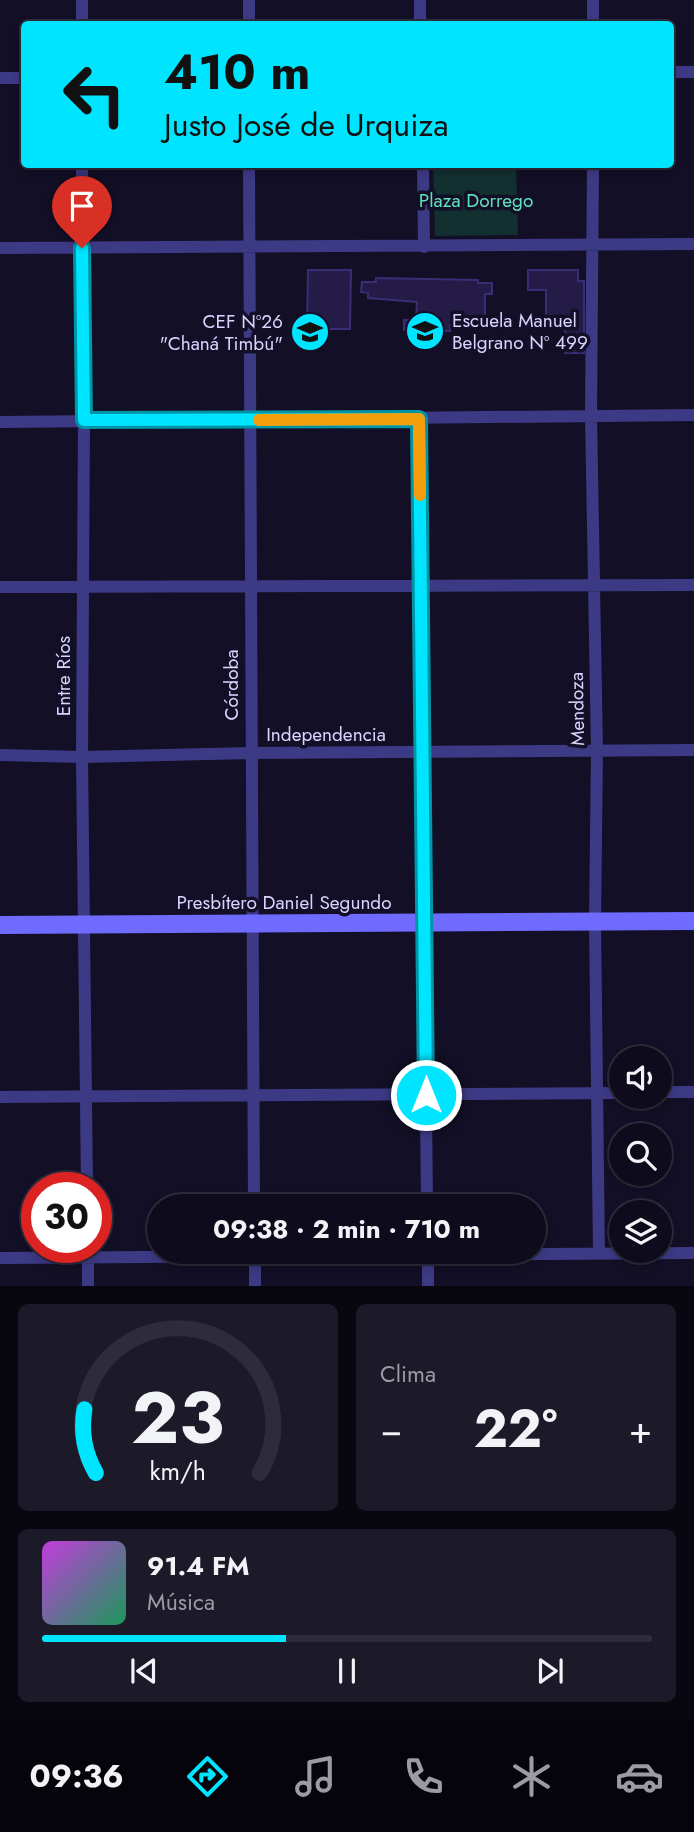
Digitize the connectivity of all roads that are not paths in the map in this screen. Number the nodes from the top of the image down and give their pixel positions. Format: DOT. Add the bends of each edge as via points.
graph roads {
  1 [pos="82,0"];
  2 [pos="249,0"];
  3 [pos="420,0"];
  4 [pos="593,0"];
  5 [pos="82,21"];
  6 [pos="249,21"];
  7 [pos="420,21"];
  8 [pos="593,21"];
  9 [pos="674,72"];
  10 [pos="694,72"];
  11 [pos="0,78"];
  12 [pos="21,78"];
  13 [pos="82,168"];
  14 [pos="249,168"];
  15 [pos="423,168"];
  16 [pos="593,168"];
  17 [pos="694,244"];
  18 [pos="594,245"];
  19 [pos="250,247"];
  20 [pos="424,247"];
  21 [pos="0,248"];
  22 [pos="82,248"];
  23 [pos="591,415"];
  24 [pos="694,415"];
  25 [pos="419,419"];
  26 [pos="84,420"];
  27 [pos="250,420"];
  28 [pos="0,422"];
  29 [pos="421,584"];
  30 [pos="251,585"];
  31 [pos="694,585"];
  32 [pos="83,586"];
  33 [pos="595,586"];
  34 [pos="0,587"];
  35 [pos="694,750"];
  36 [pos="597,751"];
  37 [pos="250,753"];
  38 [pos="423,754"];
  39 [pos="0,755"];
  40 [pos="82,757"];
  41 [pos="694,920"];
  42 [pos="252,922"];
  43 [pos="595,922"];
  44 [pos="84,923"];
  45 [pos="425,924"];
  46 [pos="0,925"];
  47 [pos="694,1092"];
  48 [pos="597,1093"];
  49 [pos="609,1093"];
  50 [pos="672,1093"];
  51 [pos="426,1095"];
  52 [pos="254,1096"];
  53 [pos="0,1097"];
  54 [pos="87,1097"];
  55 [pos="88,1172"];
  56 [pos="254,1194"];
  57 [pos="427,1194"];
  58 [pos="112,1252"];
  59 [pos="147,1252"];
  60 [pos="546,1253"];
  61 [pos="599,1253"];
  62 [pos="694,1253"];
  63 [pos="21,1257"];
  64 [pos="0,1258"];
  65 [pos="88,1263"];
  66 [pos="255,1264"];
  67 [pos="428,1264"];
  68 [pos="88,1286"];
  69 [pos="255,1286"];
  70 [pos="428,1286"];
  1 -- 5 [label="street"];
  2 -- 6 [label="street"];
  3 -- 7 [label="street"];
  4 -- 8 [label="street"];
  9 -- 10 [label="street"];
  11 -- 12 [label="street"];
  13 -- 22 [label="street, Entre Ríos"];
  14 -- 19 [label="street, Córdoba"];
  15 -- 20 [label="street"];
  16 -- 18 [label="street, Mendoza"];
  17 -- 18 [label="street"];
  18 -- 20 [label="street"];
  18 -- 23 [label="street, Mendoza"];
  19 -- 20 [label="street"];
  19 -- 22 [label="street"];
  19 -- 27 [label="street, Córdoba"];
  21 -- 22 [label="street"];
  22 -- 26 [label="street, Entre Ríos"];
  23 -- 24 [label="street"];
  23 -- 25 [label="street"];
  23 -- 33 [label="street, Mendoza"];
  25 -- 27 [label="street"];
  25 -- 29 [label="street"];
  26 -- 27 [label="street"];
  26 -- 28 [label="street"];
  26 -- 32 [label="street, Entre Ríos"];
  27 -- 30 [label="street, Córdoba"];
  29 -- 30 [label="street"];
  29 -- 33 [label="street"];
  29 -- 38 [label="street"];
  30 -- 32 [label="street"];
  30 -- 37 [label="street, Córdoba"];
  31 -- 33 [label="street"];
  32 -- 34 [label="street"];
  32 -- 40 [label="street, Entre Ríos"];
  33 -- 36 [label="street, Mendoza"];
  35 -- 36 [label="street, Independencia"];
  36 -- 38 [label="street, Independencia"];
  36 -- 43 [label="street, Mendoza"];
  37 -- 38 [label="street, Independencia"];
  37 -- 40 [label="street, Independencia"];
  37 -- 42 [label="street, Córdoba"];
  38 -- 45 [label="street"];
  39 -- 40 [label="street, Independencia"];
  40 -- 44 [label="street, Entre Ríos"];
  41 -- 43 [label="main road, Presbítero Daniel Segundo"];
  42 -- 44 [label="main road, Presbítero Daniel Segundo"];
  42 -- 45 [label="main road, Presbítero Daniel Segundo"];
  42 -- 52 [label="street, Córdoba"];
  43 -- 45 [label="main road, Presbítero Daniel Segundo"];
  43 -- 48 [label="street, Mendoza"];
  44 -- 46 [label="main road, Presbítero Daniel Segundo"];
  44 -- 54 [label="street, Entre Ríos"];
  45 -- 51 [label="street"];
  47 -- 50 [label="street"];
  48 -- 49 [label="street"];
  48 -- 51 [label="street"];
  48 -- 61 [label="street, Mendoza"];
  51 -- 52 [label="street"];
  51 -- 57 [label="street"];
  52 -- 54 [label="street"];
  52 -- 56 [label="street, Córdoba"];
  53 -- 54 [label="street"];
  54 -- 55 [label="street, Entre Ríos"];
  58 -- 59 [label="street"];
  60 -- 61 [label="street"];
  61 -- 62 [label="street"];
  63 -- 64 [label="street"];
  65 -- 68 [label="street"];
  66 -- 69 [label="street"];
  67 -- 70 [label="street"];
}
